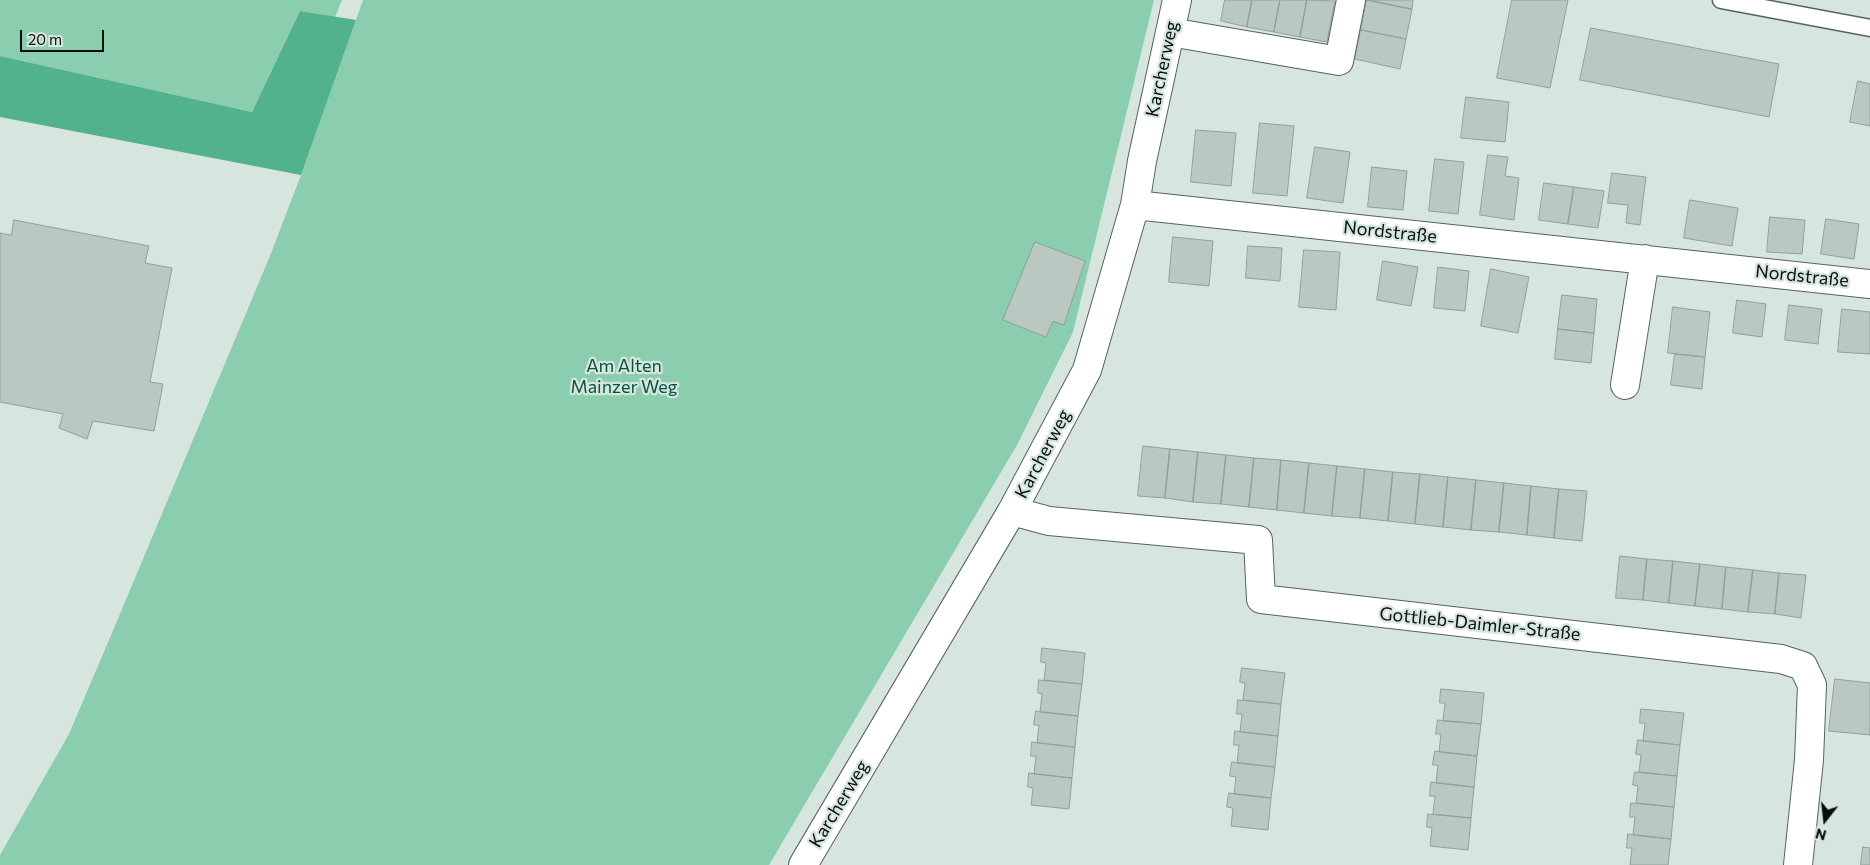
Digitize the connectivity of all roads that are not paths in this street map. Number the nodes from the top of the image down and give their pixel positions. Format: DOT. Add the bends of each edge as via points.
graph roads {
  1 [pos="1177,0"];
  2 [pos="1351,0"];
  3 [pos="1721,0"];
  4 [pos="1870,28"];
  5 [pos="1170,32"];
  6 [pos="1135,205"];
  7 [pos="1645,259"];
  8 [pos="1870,284"];
  9 [pos="1625,386"];
  10 [pos="1012,511"];
  11 [pos="803,865"];
  12 [pos="1798,865"];
  1 -- 5 [label="street, Karcherweg"];
  2 -- 5 [label="street" via="1339,61"];
  3 -- 4 [label="lane"];
  5 -- 6 [label="street, Karcherweg"];
  6 -- 7 [label="street, Nordstraße"];
  6 -- 10 [label="street, Karcherweg" via="1087,370"];
  7 -- 8 [label="street, Nordstraße"];
  7 -- 9 [label="street"];
  10 -- 11 [label="street, Karcherweg"];
  10 -- 12 [label="street, Gottlieb-Daimler-Straße" via="1049,521 1258,540 1261,600 1636,641 1781,660 1803,666 1812,685 1809,760"];
}
